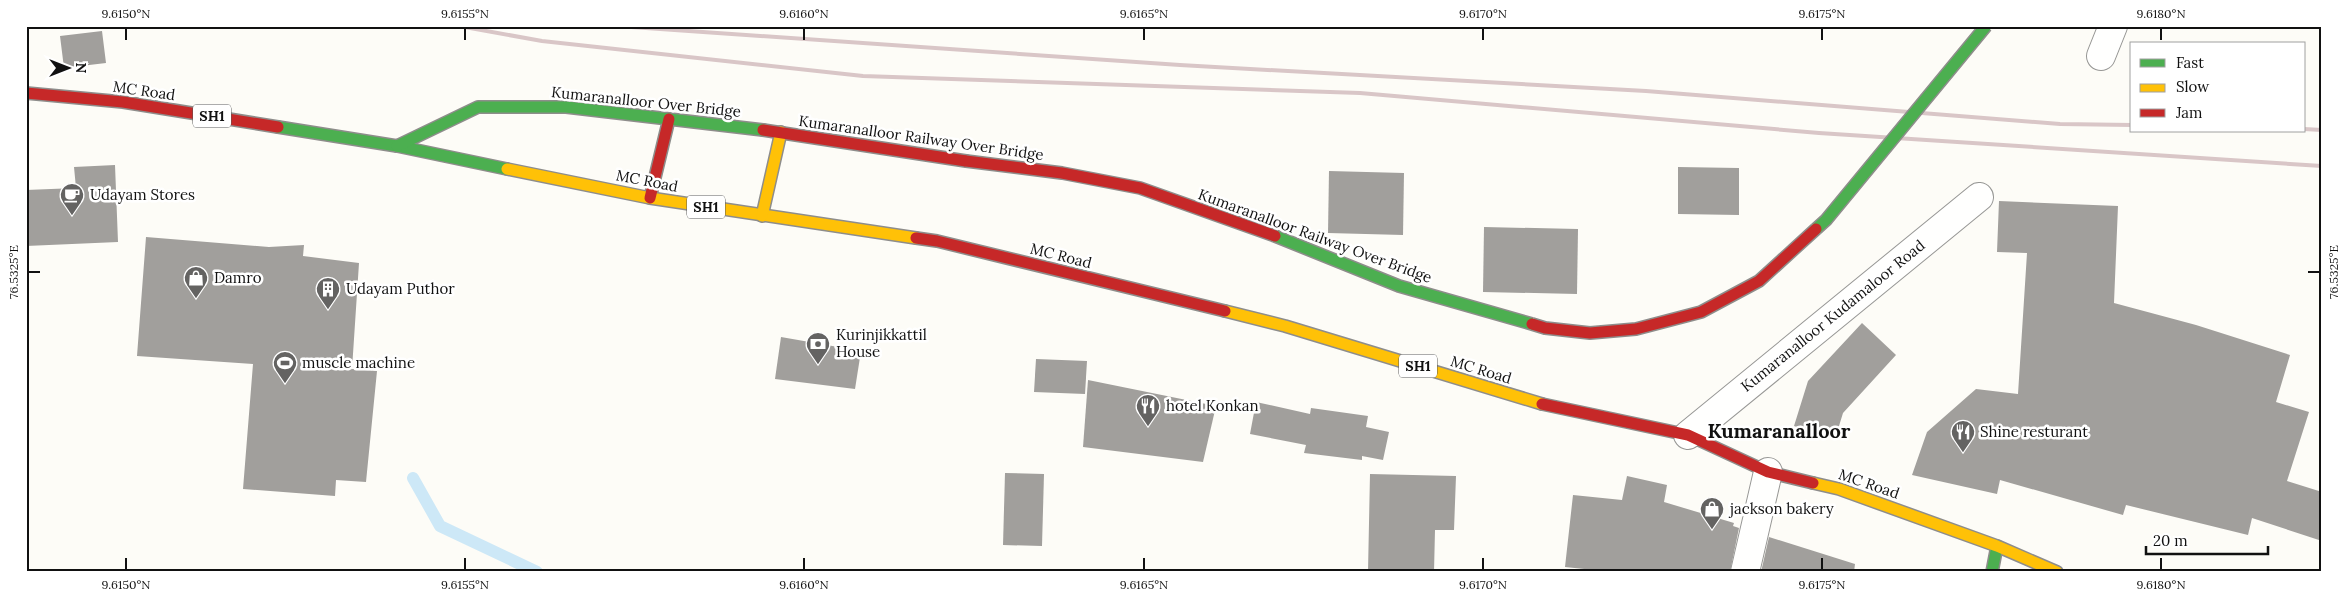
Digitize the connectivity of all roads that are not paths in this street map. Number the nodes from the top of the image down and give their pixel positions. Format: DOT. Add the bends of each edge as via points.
graph roads {
  1 [pos="1986,26"];
  2 [pos="2113,26"];
  3 [pos="2101,56"];
  4 [pos="26,93"];
  5 [pos="669,119"];
  6 [pos="781,132"];
  7 [pos="397,146"];
  8 [pos="1979,197"];
  9 [pos="650,198"];
  10 [pos="762,216"];
  11 [pos="1688,435"];
  12 [pos="1768,472"];
  13 [pos="1997,546"];
  14 [pos="1745,572"];
  15 [pos="1992,572"];
  16 [pos="2057,572"];
  1 -- 6 [label="main road, Kumaranalloor Railway Over Bridge, bridge" via="1826,220 1759,281 1701,312 1636,329 1590,333 1545,328 1399,286 1248,225 1140,188 1062,173"];
  2 -- 3 [label="street"];
  4 -- 7 [label="main road, MC Road / SH1" via="123,102"];
  5 -- 6 [label="main road, Kumaranalloor Over Bridge"];
  5 -- 7 [label="main road, Kumaranalloor Over Bridge" via="566,107 478,107"];
  5 -- 9 [label="main road"];
  6 -- 10 [label="main road"];
  7 -- 9 [label="main road, MC Road / SH1"];
  8 -- 11 [label="street, Kumaranalloor Kudamaloor Road"];
  9 -- 10 [label="main road, MC Road / SH1"];
  10 -- 11 [label="main road, MC Road / SH1" via="937,241 1285,326 1555,408"];
  11 -- 12 [label="main road, MC Road / SH1"];
  12 -- 13 [label="main road, MC Road / SH1" via="1839,488"];
  12 -- 14 [label="street"];
  13 -- 15 [label="main road"];
  13 -- 16 [label="main road, MC Road / SH1"];
}
